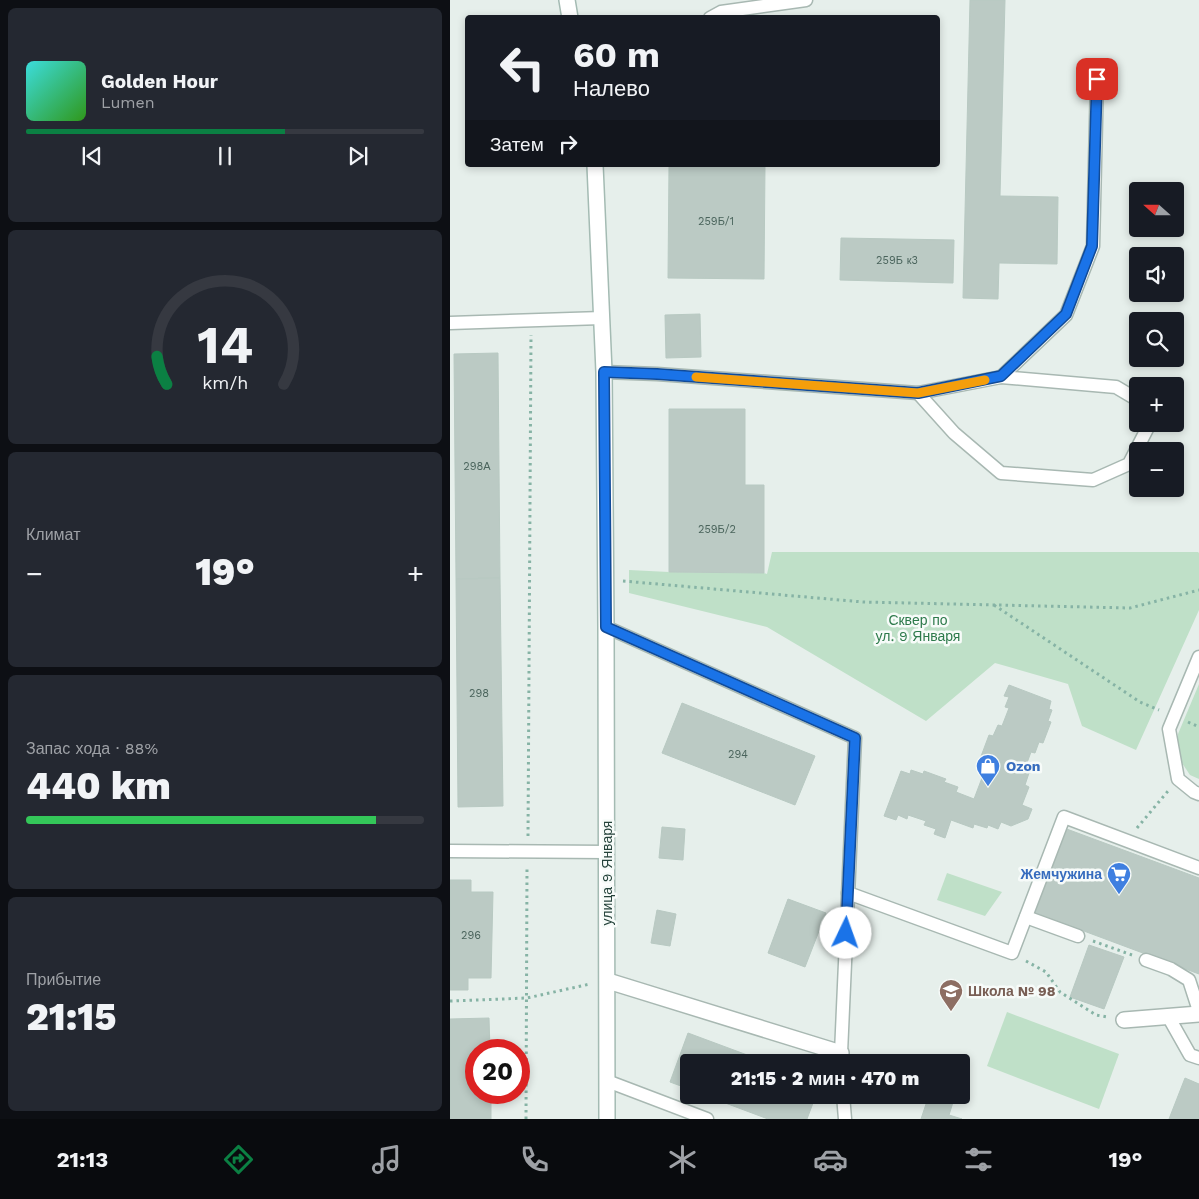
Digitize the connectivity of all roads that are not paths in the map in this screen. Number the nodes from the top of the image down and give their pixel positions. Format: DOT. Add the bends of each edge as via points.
graph roads {
  1 [pos="567,0"];
  2 [pos="806,0"];
  3 [pos="570,15"];
  4 [pos="716,15"];
  5 [pos="1097,79"];
  6 [pos="595,167"];
  7 [pos="602,318"];
  8 [pos="450,323"];
  9 [pos="604,372"];
  10 [pos="1001,376"];
  11 [pos="918,393"];
  12 [pos="1129,395"];
  13 [pos="1145,432"];
  14 [pos="606,627"];
  15 [pos="1199,657"];
  16 [pos="1199,794"];
  17 [pos="450,851"];
  18 [pos="607,852"];
  19 [pos="1199,868"];
  20 [pos="848,894"];
  21 [pos="1026,917"];
  22 [pos="1078,936"];
  23 [pos="1146,960"];
  24 [pos="608,980"];
  25 [pos="1199,1012"];
  26 [pos="1168,1016"];
  27 [pos="1124,1020"];
  28 [pos="829,1054"];
  29 [pos="841,1054"];
  30 [pos="1199,1058"];
  31 [pos="607,1081"];
  32 [pos="844,1104"];
  33 [pos="608,1119"];
  34 [pos="707,1119"];
  35 [pos="845,1119"];
  1 -- 3 [label="street"];
  2 -- 4 [label="lane"];
  5 -- 10 [label="lane" via="1092,246 1066,314"];
  6 -- 7 [label="street, улица 9 Января"];
  7 -- 8 [label="lane"];
  7 -- 9 [label="street, улица 9 Января"];
  9 -- 11 [label="lane"];
  9 -- 14 [label="street, улица 9 Января"];
  10 -- 11 [label="lane"];
  10 -- 12 [label="lane" via="1116,387"];
  11 -- 13 [label="lane" via="954,433 1002,473 1093,480 1129,464"];
  14 -- 18 [label="street, улица 9 Января"];
  14 -- 20 [label="lane" via="855,738"];
  15 -- 16 [label="lane" via="1168,729 1178,779"];
  17 -- 18 [label="lane"];
  18 -- 24 [label="street, улица 9 Января"];
  19 -- 21 [label="lane" via="1064,817"];
  20 -- 21 [label="lane" via="1012,953"];
  20 -- 29 [label="lane"];
  21 -- 22 [label="lane"];
  23 -- 25 [label="lane" via="1189,980"];
  24 -- 28 [label="street"];
  24 -- 31 [label="street, улица 9 Января"];
  25 -- 26 [label="street"];
  26 -- 27 [label="street"];
  26 -- 30 [label="lane" via="1190,1055"];
  31 -- 33 [label="street, улица 9 Января"];
  31 -- 34 [label="lane"];
  32 -- 35 [label="lane"];
}
